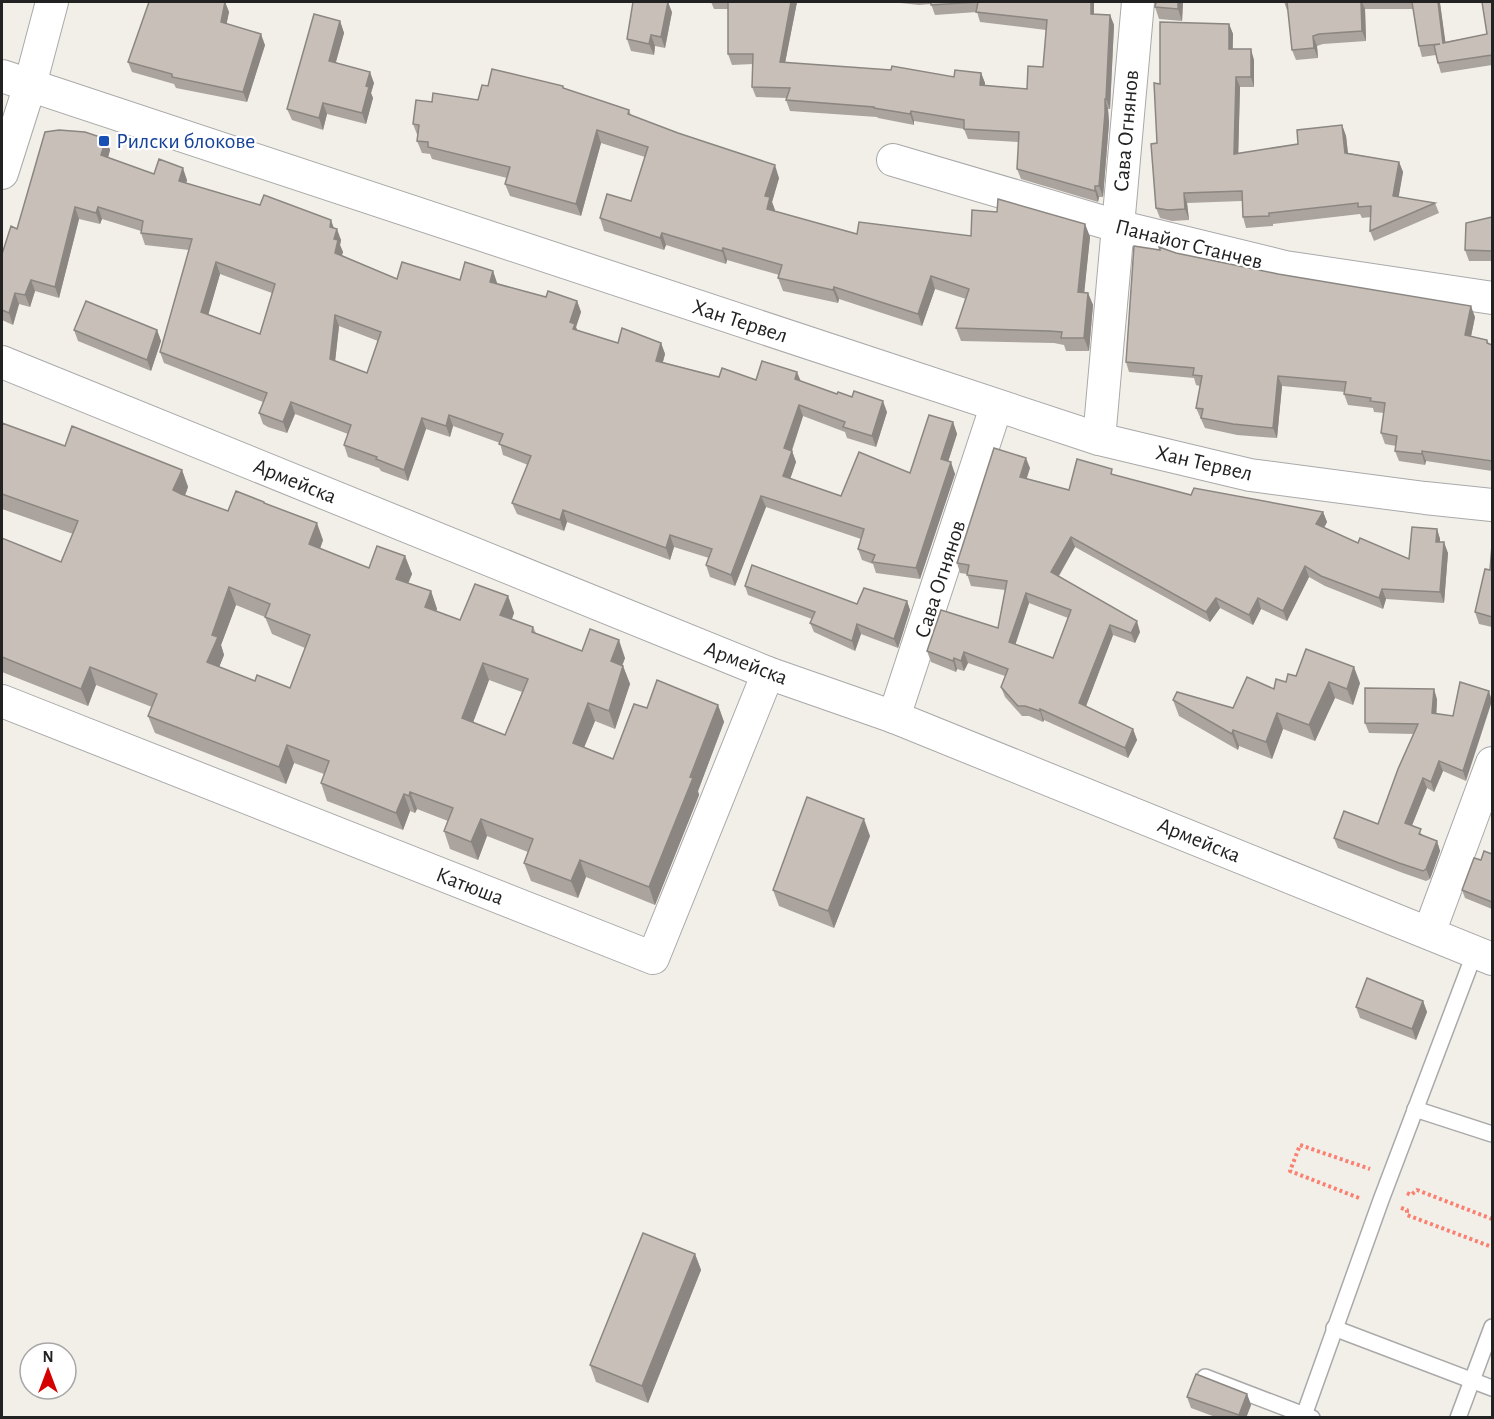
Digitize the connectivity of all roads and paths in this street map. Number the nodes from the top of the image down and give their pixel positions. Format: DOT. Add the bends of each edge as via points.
graph roads {
  1 [pos="52,2"];
  2 [pos="1138,2"];
  3 [pos="16,80"];
  4 [pos="893,160"];
  5 [pos="2,173"];
  6 [pos="1117,226"];
  7 [pos="1492,298"];
  8 [pos="2,362"];
  9 [pos="996,406"];
  10 [pos="1098,439"];
  11 [pos="1492,505"];
  12 [pos="768,673"];
  13 [pos="2,701"];
  14 [pos="894,717"];
  15 [pos="1492,763"];
  16 [pos="1429,933"];
  17 [pos="1484,956"];
  18 [pos="1415,1109"];
  19 [pos="1492,1134"];
  20 [pos="1492,1327"];
  21 [pos="1334,1328"];
  22 [pos="1205,1377"];
  23 [pos="1472,1381"];
  24 [pos="1492,1388"];
  25 [pos="1306,1416"];
  26 [pos="1458,1418"];
  1 -- 3 [label="street"];
  2 -- 6 [label="street, Сава Огнянов"];
  3 -- 5 [label="street"];
  3 -- 9 [label="street, Хан Тервел"];
  4 -- 6 [label="street, Панайот Станчев"];
  6 -- 7 [label="street, Панайот Станчев" via="1285,267"];
  6 -- 10 [label="street, Сава Огнянов"];
  8 -- 12 [label="street, Армейска"];
  9 -- 10 [label="street, Хан Тервел"];
  9 -- 14 [label="street, Сава Огнянов"];
  10 -- 11 [label="street, Хан Тервел" via="1250,475"];
  12 -- 13 [label="street, Катюша" via="653,958"];
  12 -- 14 [label="street, Армейска"];
  14 -- 16 [label="street, Армейска"];
  15 -- 16 [label="street"];
  16 -- 17 [label="street, Армейска"];
  17 -- 18 [label="lane"];
  18 -- 19 [label="lane"];
  18 -- 21 [label="lane"];
  20 -- 23 [label="lane"];
  21 -- 23 [label="lane"];
  21 -- 25 [label="lane"];
  22 -- 25 [label="lane"];
  23 -- 24 [label="lane"];
  23 -- 26 [label="lane"];
}
